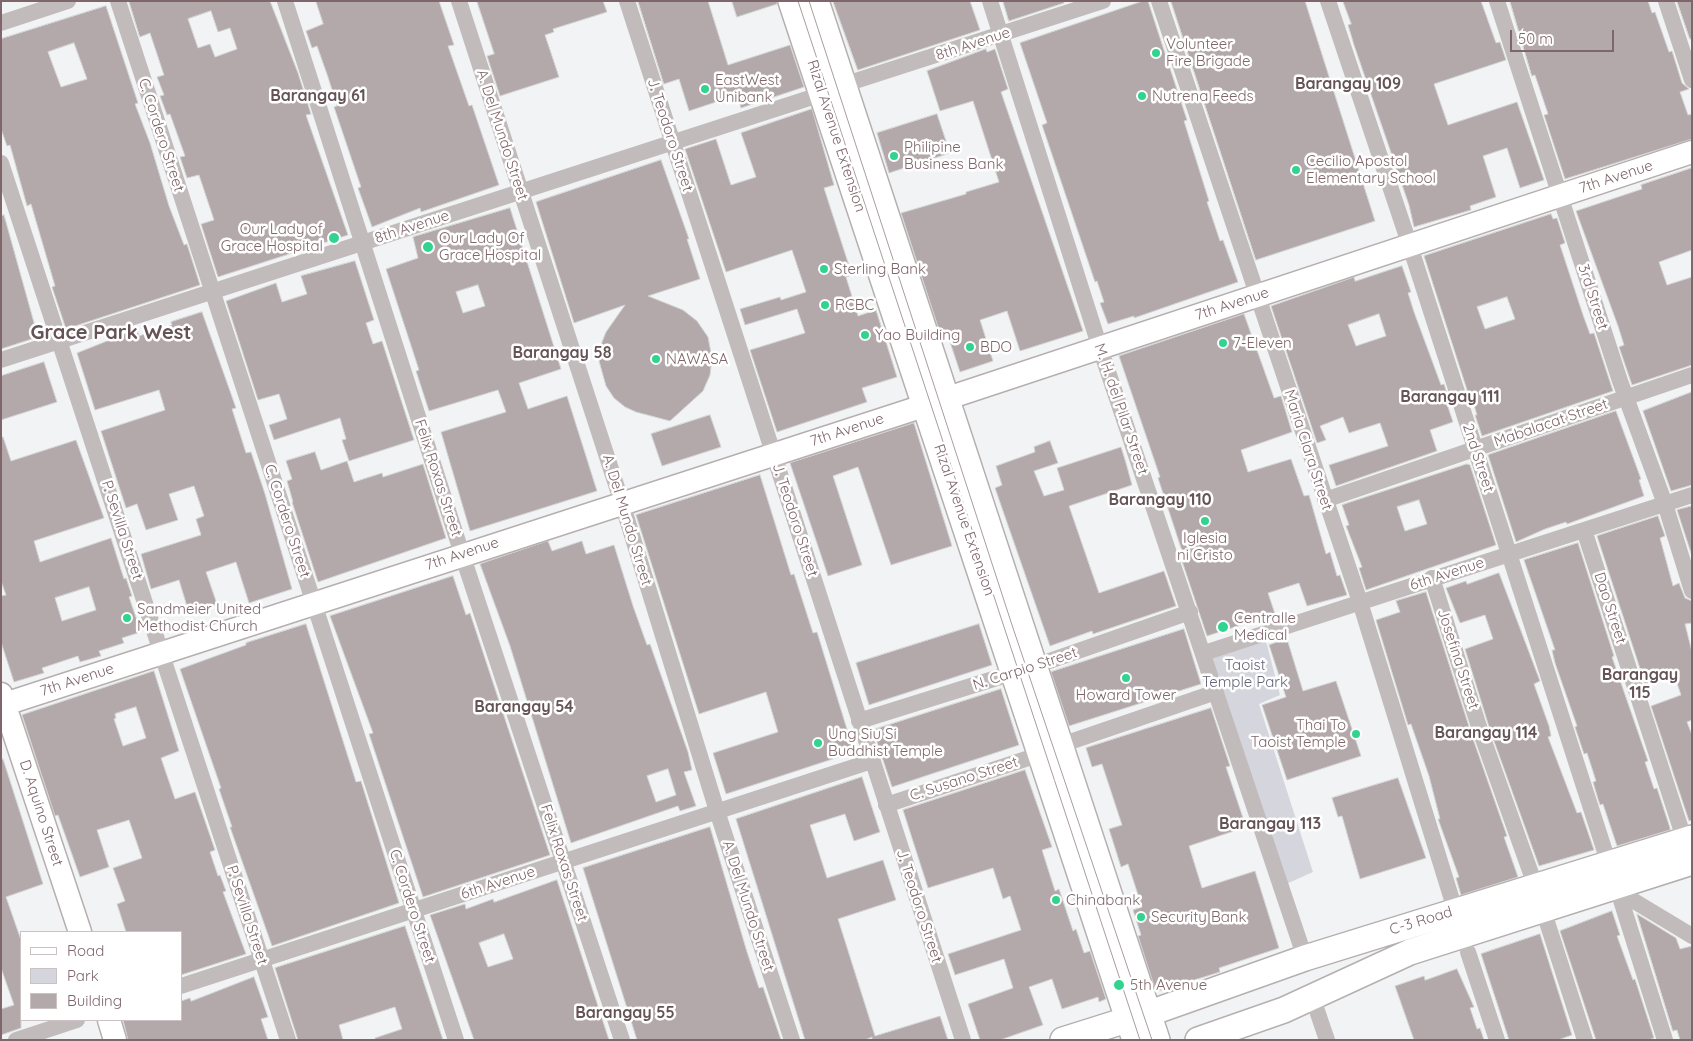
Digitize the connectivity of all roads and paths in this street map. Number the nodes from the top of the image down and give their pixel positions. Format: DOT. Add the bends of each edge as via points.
graph roads {
  1 [pos="68,1"];
  2 [pos="118,1"];
  3 [pos="285,1"];
  4 [pos="459,1"];
  5 [pos="627,1"];
  6 [pos="792,1"];
  7 [pos="816,1"];
  8 [pos="990,1"];
  9 [pos="1103,1"];
  10 [pos="1159,1"];
  11 [pos="1328,1"];
  12 [pos="1497,1"];
  13 [pos="1666,1"];
  14 [pos="1,23"];
  15 [pos="1001,34"];
  16 [pos="1692,80"];
  17 [pos="833,89"];
  18 [pos="672,142"];
  19 [pos="1692,152"];
  20 [pos="1,163"];
  21 [pos="521,192"];
  22 [pos="1559,196"];
  23 [pos="362,243"];
  24 [pos="1410,246"];
  25 [pos="212,291"];
  26 [pos="1258,296"];
  27 [pos="60,341"];
  28 [pos="1100,348"];
  29 [pos="1,360"];
  30 [pos="1692,375"];
  31 [pos="1626,397"];
  32 [pos="935,402"];
  33 [pos="1475,449"];
  34 [pos="774,454"];
  35 [pos="1692,496"];
  36 [pos="1325,500"];
  37 [pos="622,502"];
  38 [pos="1664,504"];
  39 [pos="1584,530"];
  40 [pos="462,554"];
  41 [pos="1508,554"];
  42 [pos="1432,578"];
  43 [pos="1692,591"];
  44 [pos="313,602"];
  45 [pos="1360,602"];
  46 [pos="1190,612"];
  47 [pos="162,652"];
  48 [pos="1204,653"];
  49 [pos="1025,670"];
  50 [pos="1216,692"];
  51 [pos="2,701"];
  52 [pos="858,721"];
  53 [pos="1051,749"];
  54 [pos="872,761"];
  55 [pos="886,805"];
  56 [pos="717,811"];
  57 [pos="1687,834"];
  58 [pos="1607,858"];
  59 [pos="564,861"];
  60 [pos="1692,862"];
  61 [pos="1534,882"];
  62 [pos="1452,900"];
  63 [pos="414,910"];
  64 [pos="1547,922"];
  65 [pos="80,931"];
  66 [pos="1692,936"];
  67 [pos="1468,952"];
  68 [pos="1305,958"];
  69 [pos="262,960"];
  70 [pos="182,986"];
  71 [pos="1312,996"];
  72 [pos="1153,1012"];
  73 [pos="74,1021"];
  74 [pos="109,1021"];
  75 [pos="1117,1023"];
  76 [pos="16,1040"];
  77 [pos="115,1040"];
  78 [pos="288,1040"];
  79 [pos="456,1040"];
  80 [pos="622,1040"];
  81 [pos="792,1040"];
  82 [pos="963,1040"];
  83 [pos="1063,1040"];
  84 [pos="1135,1040"];
  85 [pos="1157,1040"];
  86 [pos="1198,1040"];
  87 [pos="1327,1040"];
  88 [pos="1497,1040"];
  89 [pos="1585,1040"];
  90 [pos="1665,1040"];
  1 -- 14 [label="street"];
  2 -- 25 [label="street, C. Cordero Street"];
  3 -- 23 [label="street, Felix Roxas Street"];
  4 -- 21 [label="street, A. Del Mundo Street"];
  5 -- 18 [label="street, J. Teodoro Street"];
  6 -- 17 [label="main road, Rizal Avenue Extension"];
  7 -- 17 [label="main road, Rizal Avenue Extension"];
  8 -- 15 [label="street, M. H. del Pilar Street"];
  9 -- 15 [label="street, 8th Avenue"];
  10 -- 26 [label="street, Maria Clara Street"];
  11 -- 24 [label="street, 2nd Street"];
  12 -- 22 [label="street, 3rd Street"];
  13 -- 16 [label="street"];
  15 -- 17 [label="street, 8th Avenue"];
  15 -- 28 [label="street, M. H. del Pilar Street"];
  17 -- 18 [label="street, 8th Avenue"];
  17 -- 32 [label="main road, Rizal Avenue Extension"];
  18 -- 21 [label="street, 8th Avenue"];
  18 -- 34 [label="street, J. Teodoro Street"];
  19 -- 22 [label="street, 7th Avenue"];
  20 -- 27 [label="street, P. Sevilla Street"];
  21 -- 23 [label="street, 8th Avenue"];
  21 -- 37 [label="street, A. Del Mundo Street"];
  22 -- 24 [label="street, 7th Avenue"];
  22 -- 31 [label="street, 3rd Street"];
  23 -- 25 [label="street, 8th Avenue"];
  23 -- 40 [label="street, Felix Roxas Street"];
  24 -- 26 [label="street, 7th Avenue"];
  24 -- 33 [label="street, 2nd Street"];
  25 -- 27 [label="street, 8th Avenue"];
  25 -- 44 [label="street, C. Cordero Street"];
  26 -- 28 [label="street, 7th Avenue"];
  26 -- 36 [label="street, Maria Clara Street"];
  27 -- 29 [label="street, 8th Avenue"];
  27 -- 47 [label="street, P. Sevilla Street"];
  28 -- 32 [label="street, 7th Avenue"];
  28 -- 46 [label="street, M. H. del Pilar Street"];
  30 -- 31 [label="street, Mabalacat Street"];
  31 -- 33 [label="street, Mabalacat Street"];
  31 -- 38 [label="street, 3rd Street"];
  32 -- 34 [label="street, 7th Avenue"];
  32 -- 49 [label="main road, Rizal Avenue Extension"];
  33 -- 36 [label="street, Mabalacat Street"];
  33 -- 41 [label="street, 2nd Street"];
  34 -- 37 [label="street, 7th Avenue"];
  34 -- 52 [label="street, J. Teodoro Street"];
  35 -- 38 [label="street, 6th Avenue"];
  36 -- 45 [label="street, Maria Clara Street"];
  37 -- 40 [label="street, 7th Avenue"];
  37 -- 56 [label="street, A. Del Mundo Street"];
  38 -- 39 [label="street, 6th Avenue"];
  38 -- 43 [label="street, 3rd Street"];
  39 -- 41 [label="street, 6th Avenue"];
  39 -- 57 [label="street, Dao Street"];
  40 -- 44 [label="street, 7th Avenue"];
  40 -- 59 [label="street, Felix Roxas Street"];
  41 -- 42 [label="street, 6th Avenue"];
  41 -- 58 [label="street, 2nd Street"];
  42 -- 45 [label="street, 6th Avenue"];
  42 -- 61 [label="street, Josefina Street" via="1481,733"];
  44 -- 47 [label="street, 7th Avenue"];
  44 -- 63 [label="street, C. Cordero Street"];
  45 -- 48 [label="street, 6th Avenue"];
  45 -- 62 [label="street, Maria Clara Street"];
  46 -- 48 [label="street, M. H. del Pilar Street"];
  46 -- 49 [label="street, N. Carpio Street"];
  47 -- 51 [label="street, 7th Avenue"];
  47 -- 69 [label="street, P. Sevilla Street"];
  48 -- 50 [label="street, M. H. del Pilar Street"];
  49 -- 52 [label="street, N. Carpio Street"];
  49 -- 53 [label="main road, Rizal Avenue Extension"];
  50 -- 53 [label="street, C. Susano Street"];
  50 -- 68 [label="street, M. H. del Pilar Street"];
  51 -- 65 [label="street, D. Aquino Street"];
  52 -- 54 [label="street, J. Teodoro Street"];
  53 -- 55 [label="street, C. Susano Street"];
  53 -- 84 [label="main road, Rizal Avenue Extension"];
  53 -- 85 [label="main road, Rizal Avenue Extension"];
  54 -- 55 [label="street, J. Teodoro Street"];
  54 -- 56 [label="street, 6th Avenue"];
  55 -- 82 [label="street, J. Teodoro Street"];
  56 -- 59 [label="street, 6th Avenue"];
  56 -- 81 [label="street, A. Del Mundo Street"];
  57 -- 68 [label="main road, C-3 Road"];
  59 -- 63 [label="street, 6th Avenue"];
  59 -- 80 [label="street, Felix Roxas Street"];
  60 -- 71 [label="main road, C-3 Road" via="1410,952"];
  63 -- 69 [label="street, 6th Avenue"];
  63 -- 79 [label="street, C. Cordero Street"];
  64 -- 89 [label="street"];
  66 -- 90 [label="street" via="1634,901 1621,900"];
  67 -- 88 [label="street"];
  68 -- 72 [label="main road, C-3 Road"];
  69 -- 70 [label="street, 6th Avenue"];
  69 -- 78 [label="street, P. Sevilla Street"];
  71 -- 86 [label="main road, C-3 Road" via="1284,1010"];
  71 -- 87 [label="street"];
  73 -- 76 [label="street"];
  74 -- 77 [label="street"];
  75 -- 83 [label="main road"];
}
